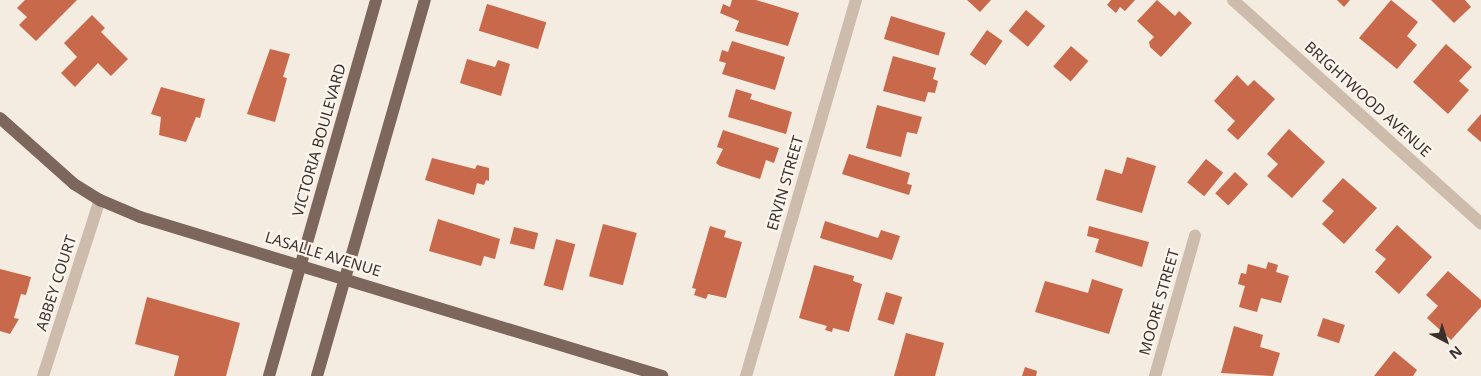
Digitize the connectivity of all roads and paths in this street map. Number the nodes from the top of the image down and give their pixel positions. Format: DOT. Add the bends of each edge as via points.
graph roads {
  1 [pos="376,0"];
  2 [pos="425,0"];
  3 [pos="856,0"];
  4 [pos="1233,0"];
  5 [pos="0,118"];
  6 [pos="100,200"];
  7 [pos="1481,223"];
  8 [pos="1195,236"];
  9 [pos="301,264"];
  10 [pos="345,278"];
  11 [pos="43,376"];
  12 [pos="268,376"];
  13 [pos="318,376"];
  14 [pos="662,376"];
  15 [pos="746,376"];
  16 [pos="1155,376"];
  1 -- 9 [label="main road, VICTORIA BOULEVARD"];
  2 -- 10 [label="main road"];
  3 -- 15 [label="street, ERVIN STREET"];
  4 -- 7 [label="street, BRIGHTWOOD AVENUE"];
  5 -- 6 [label="main road, LASALLE AVENUE" via="46,162"];
  6 -- 9 [label="main road, LASALLE AVENUE" via="140,217"];
  6 -- 11 [label="street, ABBEY COURT"];
  8 -- 16 [label="street, MOORE STREET"];
  9 -- 10 [label="main road, LASALLE AVENUE"];
  9 -- 12 [label="main road, VICTORIA BOULEVARD"];
  10 -- 13 [label="main road"];
  10 -- 14 [label="main road, LASALLE AVENUE"];
}
